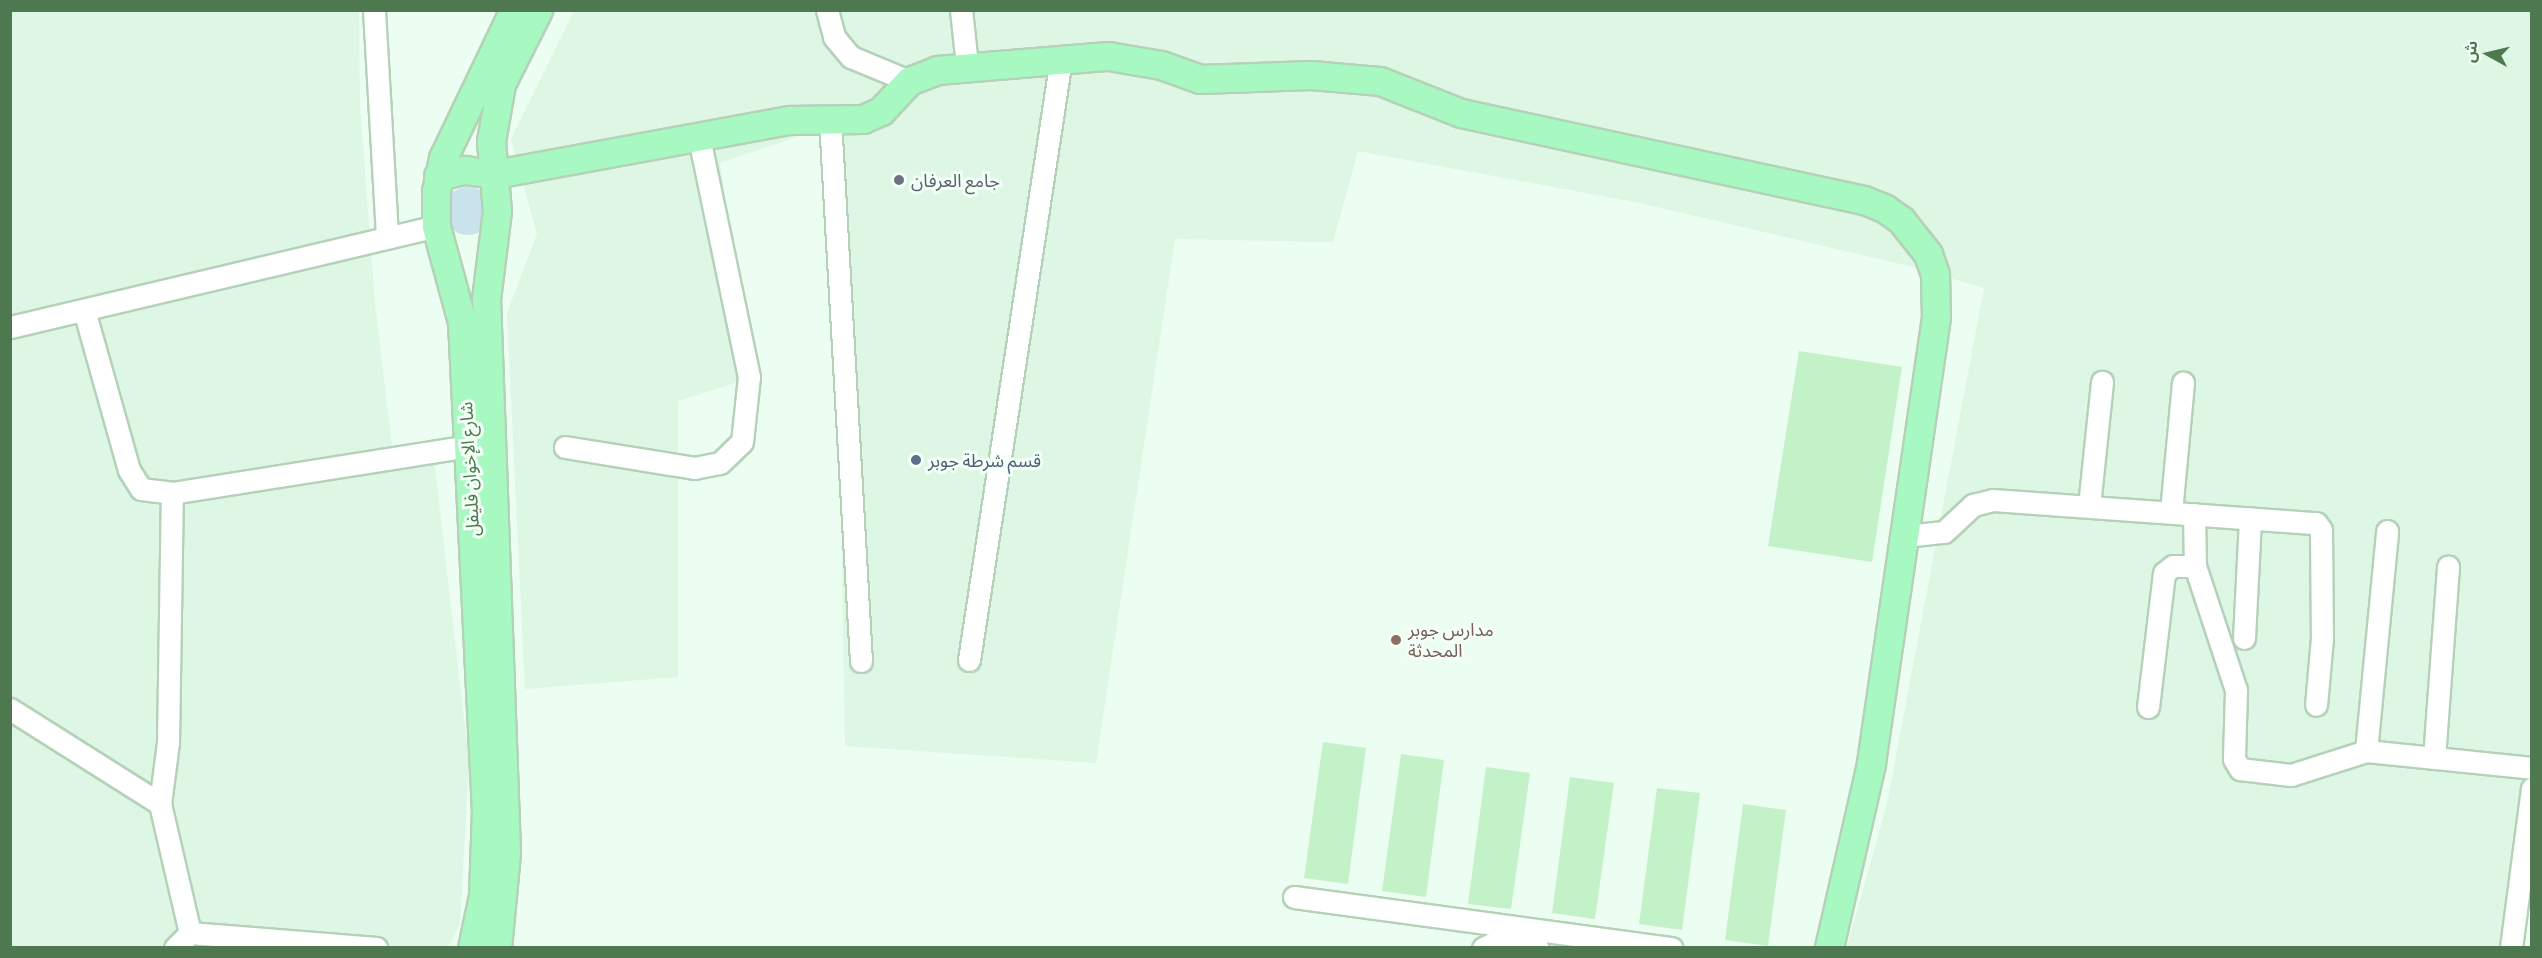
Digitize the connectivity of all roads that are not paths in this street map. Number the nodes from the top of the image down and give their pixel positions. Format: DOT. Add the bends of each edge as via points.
graph roads {
  1 [pos="374,10"];
  2 [pos="514,10"];
  3 [pos="538,10"];
  4 [pos="826,10"];
  5 [pos="962,10"];
  6 [pos="1060,59"];
  7 [pos="967,65"];
  8 [pos="909,81"];
  9 [pos="830,119"];
  10 [pos="699,137"];
  11 [pos="495,174"];
  12 [pos="438,176"];
  13 [pos="438,234"];
  14 [pos="387,235"];
  15 [pos="491,248"];
  16 [pos="84,310"];
  17 [pos="10,327"];
  18 [pos="2102,382"];
  19 [pos="2183,383"];
  20 [pos="468,446"];
  21 [pos="565,447"];
  22 [pos="171,493"];
  23 [pos="2089,506"];
  24 [pos="2171,512"];
  25 [pos="2194,514"];
  26 [pos="2250,518"];
  27 [pos="2386,531"];
  28 [pos="1905,536"];
  29 [pos="2195,566"];
  30 [pos="2448,567"];
  31 [pos="486,591"];
  32 [pos="2244,638"];
  33 [pos="969,660"];
  34 [pos="861,661"];
  35 [pos="2316,705"];
  36 [pos="2148,707"];
  37 [pos="10,709"];
  38 [pos="2366,751"];
  39 [pos="2434,758"];
  40 [pos="2532,768"];
  41 [pos="2532,788"];
  42 [pos="160,804"];
  43 [pos="1294,897"];
  44 [pos="190,933"];
  45 [pos="175,948"];
  46 [pos="376,948"];
  47 [pos="472,948"];
  48 [pos="496,948"];
  49 [pos="1483,948"];
  50 [pos="1538,948"];
  51 [pos="1672,948"];
  52 [pos="1829,948"];
  53 [pos="2511,948"];
  1 -- 14 [label="street"];
  2 -- 12 [label="main road, شارع الإخوان فليفل" via="475,85"];
  3 -- 11 [label="main road, شارع الإخوان فليفل" via="495,104 491,141"];
  4 -- 8 [label="street" via="834,37 851,57"];
  5 -- 7 [label="street"];
  6 -- 7 [label="main road"];
  6 -- 28 [label="main road" via="1122,58 1200,79 1311,75 1380,81 1461,113 1864,200 1884,208 1901,220 1928,254 1938,296"];
  6 -- 33 [label="street"];
  7 -- 8 [label="main road"];
  8 -- 9 [label="main road" via="873,116"];
  9 -- 10 [label="main road" via="790,120"];
  9 -- 34 [label="street"];
  10 -- 11 [label="main road"];
  10 -- 21 [label="street" via="749,377 742,442 720,463 694,468"];
  11 -- 12 [label="main road" via="465,171"];
  11 -- 15 [label="main road, شارع الإخوان فليفل" via="497,212"];
  12 -- 13 [label="main road, شارع الإخوان فليفل"];
  13 -- 14 [label="street"];
  13 -- 15 [label="main road" via="465,251"];
  13 -- 20 [label="main road, شارع الإخوان فليفل" via="462,322"];
  14 -- 16 [label="street"];
  15 -- 31 [label="main road, شارع الإخوان فليفل" via="486,299"];
  16 -- 17 [label="street"];
  16 -- 22 [label="street" via="129,470 141,489"];
  18 -- 23 [label="street"];
  19 -- 24 [label="street"];
  20 -- 22 [label="street"];
  20 -- 31 [label="main road, شارع الإخوان فليفل"];
  22 -- 42 [label="street" via="168,742"];
  23 -- 24 [label="street"];
  23 -- 28 [label="street" via="1983,501 1944,532"];
  24 -- 25 [label="street"];
  25 -- 26 [label="street"];
  25 -- 29 [label="street"];
  26 -- 32 [label="street"];
  26 -- 35 [label="street" via="2310,521 2321,530 2322,638"];
  27 -- 38 [label="street"];
  28 -- 52 [label="main road" via="1870,764"];
  29 -- 36 [label="street" via="2173,566 2164,573"];
  29 -- 38 [label="street" via="2233,675 2234,759 2240,770 2291,776"];
  30 -- 39 [label="street"];
  31 -- 47 [label="main road, شارع الإخوان فليفل" via="483,896"];
  31 -- 48 [label="main road, شارع الإخوان فليفل" via="506,852"];
  37 -- 42 [label="street"];
  38 -- 39 [label="street"];
  39 -- 40 [label="street"];
  41 -- 53 [label="street"];
  42 -- 44 [label="street"];
  43 -- 51 [label="street"];
  44 -- 45 [label="street"];
  44 -- 46 [label="street"];
  49 -- 50 [label="street" via="1496,942"];
}
